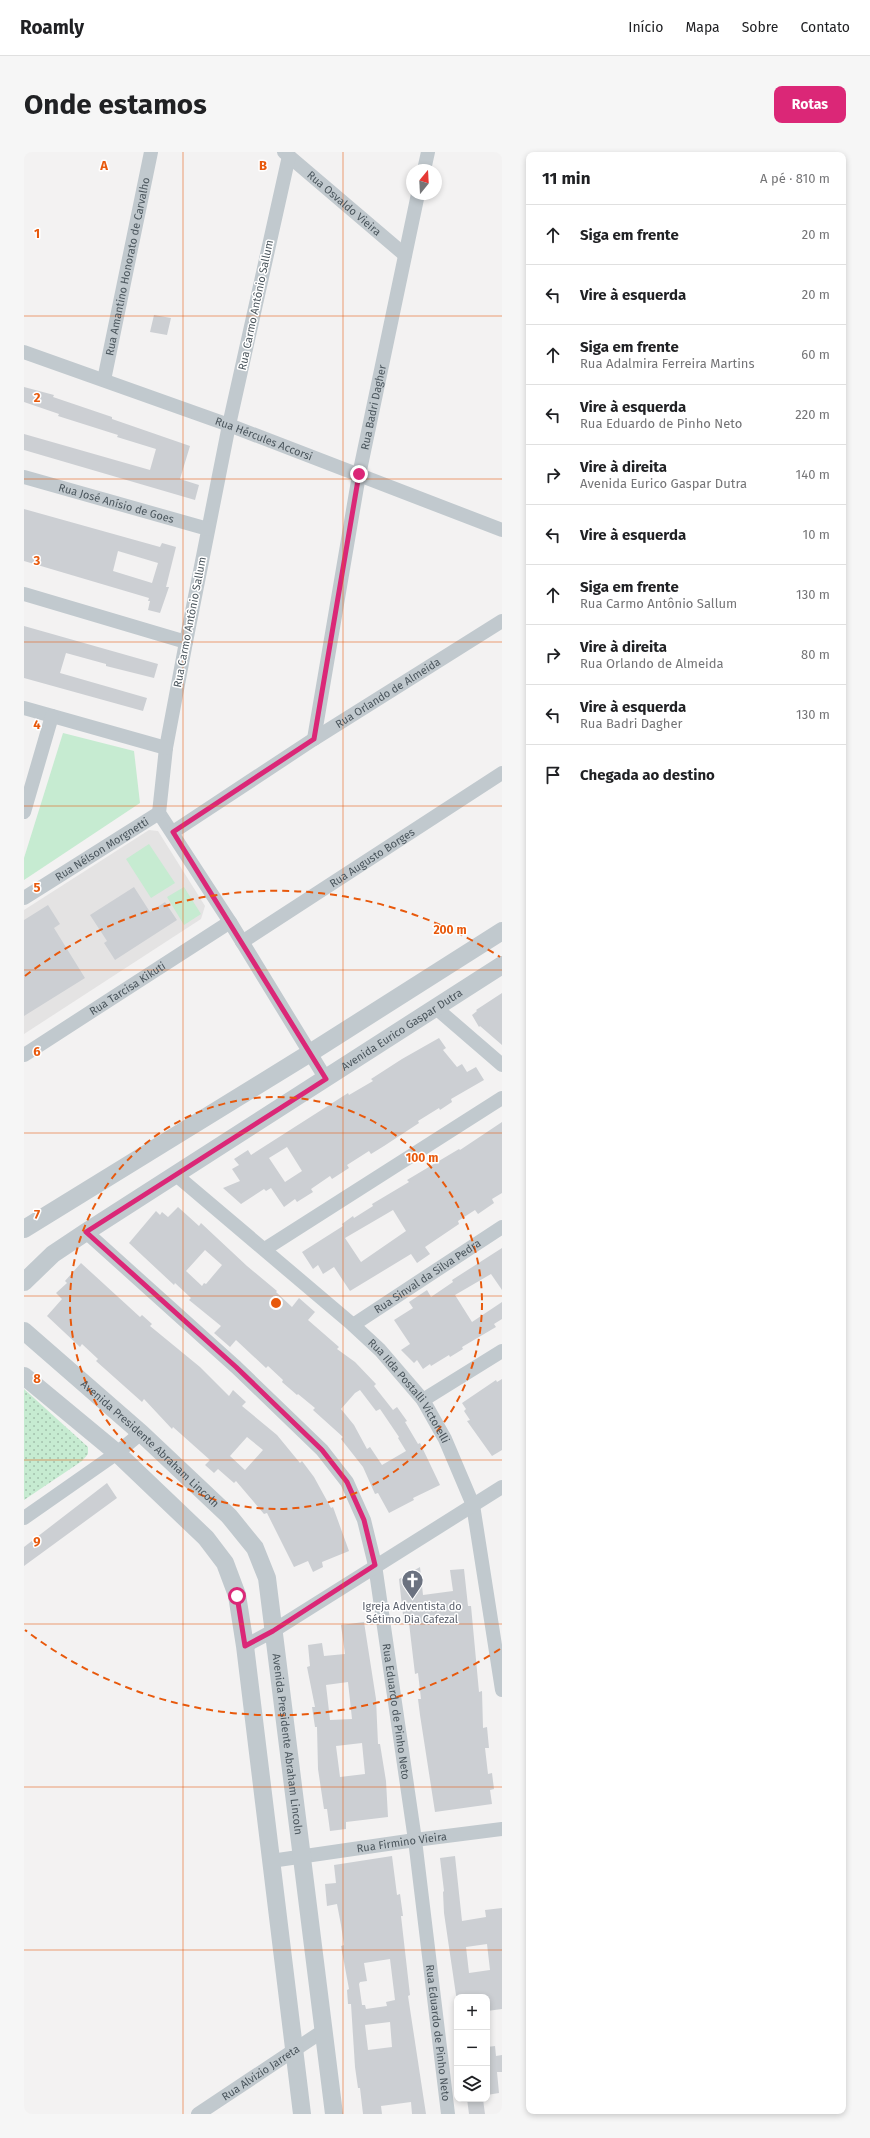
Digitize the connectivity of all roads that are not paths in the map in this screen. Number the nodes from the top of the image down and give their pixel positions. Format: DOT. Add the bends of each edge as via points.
graph roads {
  1 [pos="151,152"];
  2 [pos="428,152"];
  3 [pos="286,154"];
  4 [pos="425,164"];
  5 [pos="417,200"];
  6 [pos="405,255"];
  7 [pos="24,352"];
  8 [pos="104,380"];
  9 [pos="229,425"];
  10 [pos="359,474"];
  11 [pos="24,477"];
  12 [pos="208,530"];
  13 [pos="502,530"];
  14 [pos="24,594"];
  15 [pos="502,621"];
  16 [pos="186,642"];
  17 [pos="24,708"];
  18 [pos="52,716"];
  19 [pos="314,739"];
  20 [pos="166,748"];
  21 [pos="502,773"];
  22 [pos="24,812"];
  23 [pos="159,813"];
  24 [pos="173,832"];
  25 [pos="24,898"];
  26 [pos="230,922"];
  27 [pos="502,931"];
  28 [pos="242,942"];
  29 [pos="502,965"];
  30 [pos="436,1008"];
  31 [pos="310,1053"];
  32 [pos="24,1055"];
  33 [pos="502,1065"];
  34 [pos="326,1079"];
  35 [pos="502,1098"];
  36 [pos="176,1175"];
  37 [pos="502,1227"];
  38 [pos="24,1229"];
  39 [pos="86,1232"];
  40 [pos="265,1250"];
  41 [pos="24,1282"];
  42 [pos="353,1324"];
  43 [pos="24,1331"];
  44 [pos="502,1351"];
  45 [pos="24,1376"];
  46 [pos="423,1400"];
  47 [pos="141,1433"];
  48 [pos="117,1453"];
  49 [pos="502,1487"];
  50 [pos="474,1505"];
  51 [pos="25,1517"];
  52 [pos="375,1565"];
  53 [pos="273,1631"];
  54 [pos="245,1646"];
  55 [pos="502,1690"];
  56 [pos="502,1829"];
  57 [pos="415,1840"];
  58 [pos="302,1856"];
  59 [pos="271,1861"];
  60 [pos="323,2031"];
  61 [pos="294,2050"];
  62 [pos="198,2114"];
  63 [pos="302,2114"];
  64 [pos="334,2114"];
  65 [pos="448,2114"];
  1 -- 8 [label="street, Rua Amantino Honorato de Carvalho"];
  2 -- 4 [label="street"];
  3 -- 6 [label="street, Rua Osvaldo Vieira"];
  3 -- 9 [label="street, Rua Carmo Antônio Sallum"];
  5 -- 6 [label="street, Rua Badri Dagher"];
  6 -- 10 [label="street, Rua Badri Dagher"];
  7 -- 8 [label="street, Rua Hércules Accorsi"];
  8 -- 9 [label="street, Rua Hércules Accorsi"];
  9 -- 10 [label="street, Rua Hércules Accorsi"];
  9 -- 12 [label="street, Rua Carmo Antônio Sallum"];
  10 -- 13 [label="street, Rua Hércules Accorsi"];
  10 -- 19 [label="street, Rua Badri Dagher"];
  11 -- 12 [label="street, Rua José Anísio de Goes"];
  12 -- 16 [label="street, Rua Carmo Antônio Sallum"];
  14 -- 16 [label="street"];
  15 -- 19 [label="street, Rua Orlando de Almeida"];
  16 -- 20 [label="street, Rua Carmo Antônio Sallum"];
  17 -- 18 [label="street"];
  18 -- 20 [label="street"];
  18 -- 22 [label="street"];
  19 -- 24 [label="street, Rua Orlando de Almeida"];
  20 -- 23 [label="street, Rua Carmo Antônio Sallum"];
  21 -- 28 [label="street, Rua Augusto Borges"];
  23 -- 24 [label="street"];
  23 -- 25 [label="street, Rua Nélson Morgnetti"];
  24 -- 26 [label="street"];
  26 -- 28 [label="street"];
  26 -- 32 [label="street, Rua Tarcisa Kikuti"];
  27 -- 31 [label="street"];
  28 -- 31 [label="street"];
  29 -- 30 [label="street, Avenida Eurico Gaspar Dutra"];
  30 -- 33 [label="street"];
  30 -- 34 [label="street, Avenida Eurico Gaspar Dutra"];
  31 -- 34 [label="street"];
  31 -- 38 [label="street"];
  34 -- 36 [label="street, Avenida Eurico Gaspar Dutra"];
  35 -- 40 [label="street"];
  36 -- 39 [label="street, Avenida Eurico Gaspar Dutra"];
  36 -- 40 [label="street, Rua Ilda Postalli Victorelli"];
  37 -- 42 [label="street, Rua Sinval da Silva Pedra"];
  39 -- 41 [label="street, Avenida Eurico Gaspar Dutra" via="53,1254"];
  39 -- 52 [label="street, Rua Eduardo de Pinho Neto" via="236,1367 322,1450 347,1482 364,1520"];
  40 -- 42 [label="street, Rua Ilda Postalli Victorelli"];
  42 -- 46 [label="street, Rua Ilda Postalli Victorelli" via="380,1350"];
  43 -- 47 [label="street, Avenida Presidente Abraham Lincoln"];
  44 -- 46 [label="street"];
  45 -- 48 [label="street"];
  46 -- 50 [label="street, Rua Ilda Postalli Victorelli" via="445,1439"];
  47 -- 48 [label="street"];
  47 -- 53 [label="street, Avenida Presidente Abraham Lincoln" via="229,1516 255,1548 266,1578"];
  48 -- 51 [label="street"];
  48 -- 54 [label="street" via="206,1538 225,1563 237,1596"];
  49 -- 50 [label="street"];
  50 -- 52 [label="street"];
  50 -- 55 [label="street, Rua Ilda Postalli Victorelli"];
  52 -- 53 [label="street"];
  52 -- 57 [label="street, Rua Eduardo de Pinho Neto"];
  53 -- 54 [label="street"];
  53 -- 58 [label="street, Avenida Presidente Abraham Lincoln"];
  54 -- 59 [label="street"];
  56 -- 57 [label="street, Rua Firmino Vieira"];
  57 -- 58 [label="street, Rua Firmino Vieira"];
  57 -- 65 [label="street, Rua Eduardo de Pinho Neto"];
  58 -- 59 [label="street, Rua Firmino Vieira"];
  58 -- 60 [label="street, Avenida Presidente Abraham Lincoln"];
  59 -- 61 [label="street"];
  60 -- 61 [label="street, Rua Alvizio Jarreta"];
  60 -- 64 [label="street, Avenida Presidente Abraham Lincoln"];
  61 -- 62 [label="street, Rua Alvizio Jarreta"];
  61 -- 63 [label="street"];
}
